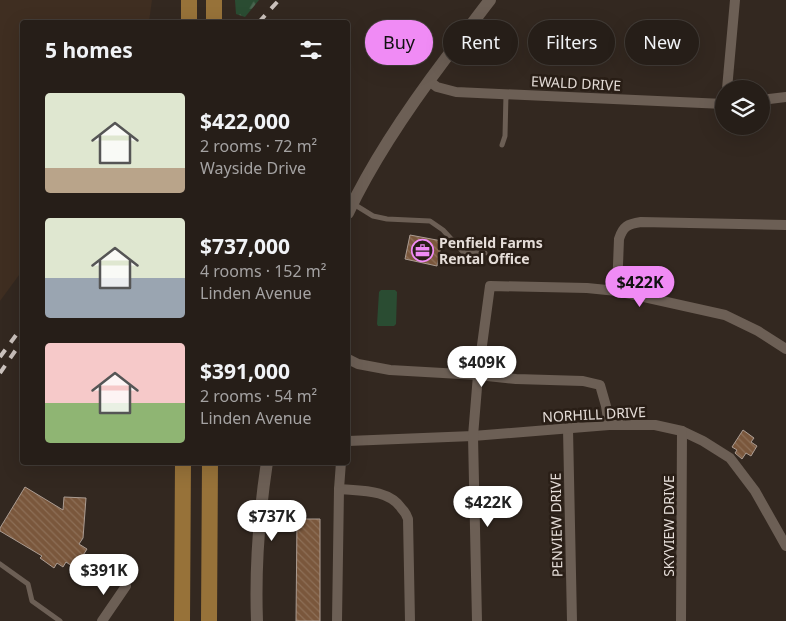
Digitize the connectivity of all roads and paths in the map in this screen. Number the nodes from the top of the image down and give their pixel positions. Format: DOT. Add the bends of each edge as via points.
graph roads {
  1 [pos="189,0"];
  2 [pos="214,0"];
  3 [pos="490,0"];
  4 [pos="735,0"];
  5 [pos="189,20"];
  6 [pos="214,20"];
  7 [pos="728,80"];
  8 [pos="429,81"];
  9 [pos="506,94"];
  10 [pos="786,97"];
  11 [pos="770,99"];
  12 [pos="715,104"];
  13 [pos="502,145"];
  14 [pos="350,208"];
  15 [pos="786,225"];
  16 [pos="486,253"];
  17 [pos="618,290"];
  18 [pos="786,349"];
  19 [pos="350,360"];
  20 [pos="478,375"];
  21 [pos="609,425"];
  22 [pos="568,429"];
  23 [pos="682,431"];
  24 [pos="473,436"];
  25 [pos="350,440"];
  26 [pos="183,465"];
  27 [pos="210,465"];
  28 [pos="267,465"];
  29 [pos="341,465"];
  30 [pos="339,489"];
  31 [pos="786,546"];
  32 [pos="0,564"];
  33 [pos="126,586"];
  34 [pos="60,621"];
  35 [pos="102,621"];
  36 [pos="182,621"];
  37 [pos="209,621"];
  38 [pos="257,621"];
  39 [pos="337,621"];
  40 [pos="410,621"];
  41 [pos="477,621"];
  42 [pos="572,621"];
  43 [pos="681,621"];
  1 -- 5 [label="main road"];
  2 -- 6 [label="main road"];
  3 -- 8 [label="street"];
  4 -- 7 [label="street"];
  8 -- 9 [label="street, EWALD DRIVE" via="437,87 456,92"];
  8 -- 14 [label="street" via="389,138"];
  9 -- 12 [label="street, EWALD DRIVE"];
  9 -- 13 [label="lane"];
  10 -- 11 [label="street"];
  14 -- 16 [label="lane" via="387,219 430,221 464,253"];
  15 -- 17 [label="street" via="641,222 626,226 619,239"];
  17 -- 18 [label="street" via="725,316"];
  17 -- 20 [label="street" via="490,286"];
  19 -- 20 [label="street" via="390,370"];
  20 -- 21 [label="street" via="516,380 583,381 600,385"];
  20 -- 24 [label="street"];
  21 -- 22 [label="street, NORHILL DRIVE"];
  21 -- 23 [label="street, NORHILL DRIVE" via="655,425"];
  22 -- 24 [label="street, NORHILL DRIVE"];
  22 -- 42 [label="street, PENVIEW DRIVE"];
  23 -- 31 [label="street, NORHILL DRIVE" via="730,458 755,491"];
  23 -- 43 [label="street, SKYVIEW DRIVE"];
  24 -- 25 [label="street, NORHILL DRIVE"];
  24 -- 41 [label="street"];
  26 -- 36 [label="main road"];
  27 -- 37 [label="main road"];
  28 -- 38 [label="street" via="257,556"];
  29 -- 30 [label="street"];
  30 -- 39 [label="street"];
  30 -- 40 [label="street" via="379,493 402,507 408,519"];
  32 -- 34 [label="lane" via="28,584 32,601"];
  33 -- 35 [label="street"];
}
